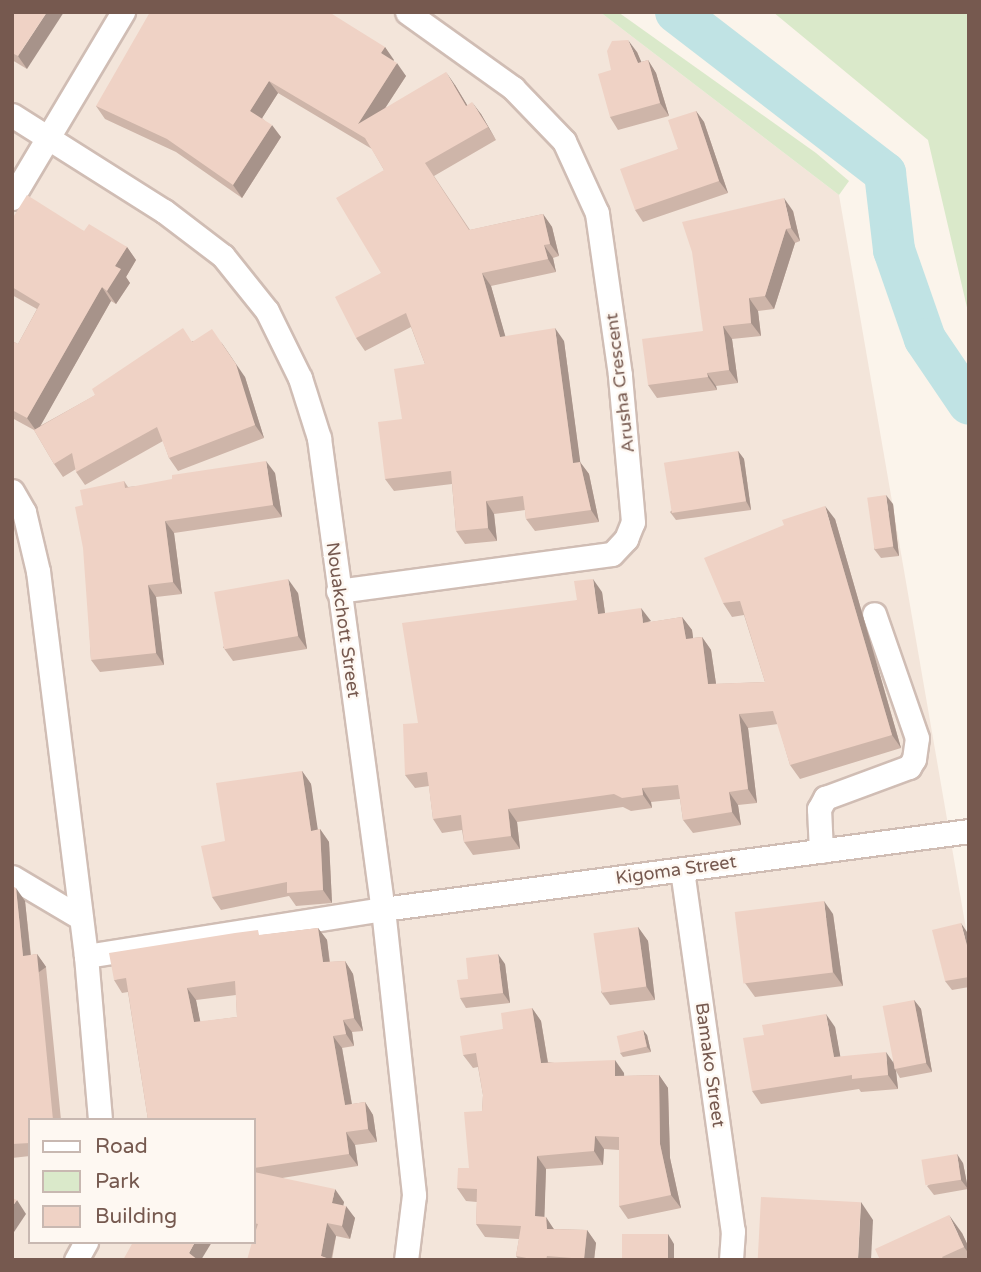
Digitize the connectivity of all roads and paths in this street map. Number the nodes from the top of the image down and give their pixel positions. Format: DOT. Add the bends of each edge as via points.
graph roads {
  1 [pos="123,12"];
  2 [pos="407,12"];
  3 [pos="12,115"];
  4 [pos="48,138"];
  5 [pos="12,198"];
  6 [pos="12,491"];
  7 [pos="338,591"];
  8 [pos="874,614"];
  9 [pos="969,831"];
  10 [pos="821,851"];
  11 [pos="682,870"];
  12 [pos="12,877"];
  13 [pos="383,909"];
  14 [pos="81,918"];
  15 [pos="86,956"];
  16 [pos="100,1118"];
  17 [pos="85,1244"];
  18 [pos="76,1260"];
  19 [pos="406,1260"];
  20 [pos="731,1260"];
  1 -- 4 [label="street"];
  2 -- 7 [label="street, Arusha Crescent" via="513,88 564,141 597,213 620,374 633,522 612,554"];
  3 -- 4 [label="street, Nouakchott Street"];
  4 -- 5 [label="street"];
  4 -- 7 [label="street, Nouakchott Street" via="164,211 223,256 267,311 300,378 320,438"];
  6 -- 14 [label="street" via="24,512 38,571"];
  7 -- 13 [label="street, Nouakchott Street"];
  8 -- 10 [label="street" via="917,738 914,759 909,767 825,798 819,809"];
  9 -- 10 [label="street, Kigoma Street"];
  10 -- 11 [label="street, Kigoma Street"];
  11 -- 13 [label="street, Kigoma Street"];
  11 -- 20 [label="street, Bamako Street" via="731,1218"];
  12 -- 14 [label="street"];
  13 -- 15 [label="street, Kigoma Street"];
  13 -- 19 [label="street, Nouakchott Street" via="414,1195"];
  14 -- 15 [label="street"];
  15 -- 16 [label="street"];
  17 -- 18 [label="street"];
}
